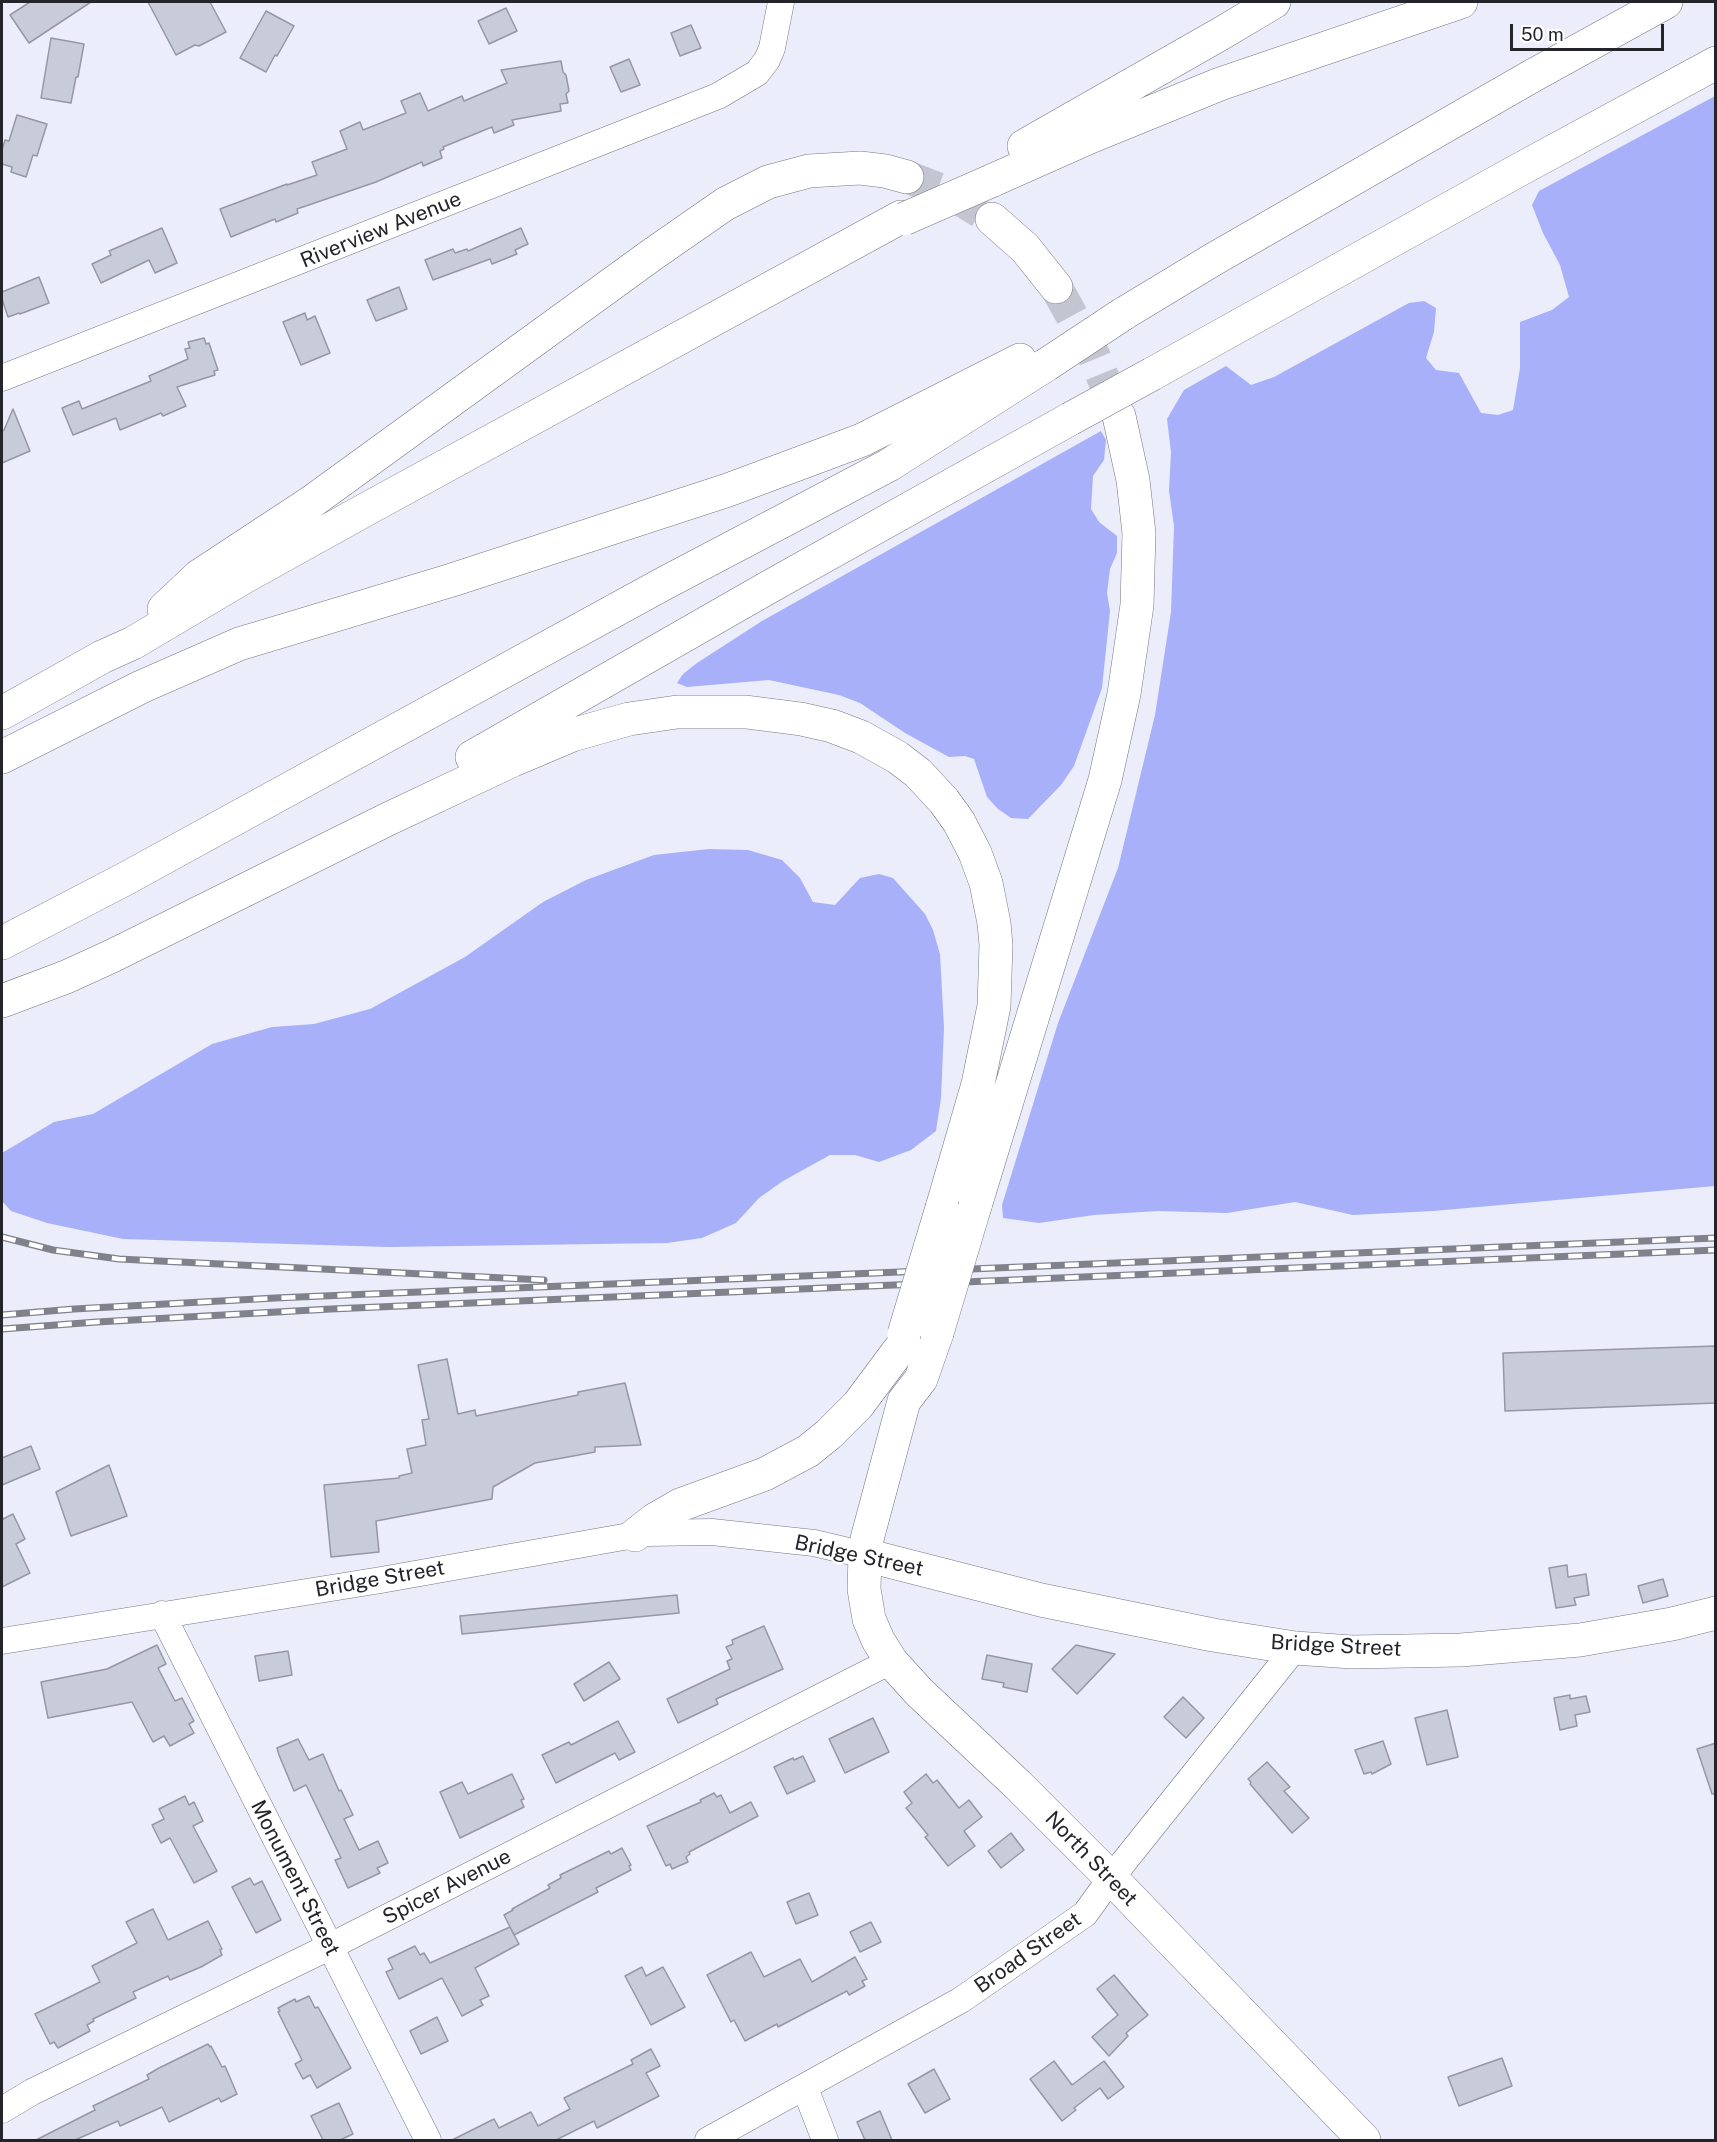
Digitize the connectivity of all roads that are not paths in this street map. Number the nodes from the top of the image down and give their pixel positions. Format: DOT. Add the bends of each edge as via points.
graph roads {
  1 [pos="782,2"];
  2 [pos="1274,2"];
  3 [pos="1461,2"];
  4 [pos="1624,2"];
  5 [pos="1666,2"];
  6 [pos="1716,63"];
  7 [pos="907,177"];
  8 [pos="983,178"];
  9 [pos="992,219"];
  10 [pos="1231,250"];
  11 [pos="1056,287"];
  12 [pos="1042,358"];
  13 [pos="2,378"];
  14 [pos="1119,416"];
  15 [pos="133,643"];
  16 [pos="2,713"];
  17 [pos="2,758"];
  18 [pos="210,906"];
  19 [pos="2,943"];
  20 [pos="2,1001"];
  21 [pos="901,1342"];
  22 [pos="904,1401"];
  23 [pos="635,1535"];
  24 [pos="865,1556"];
  25 [pos="1716,1613"];
  26 [pos="162,1614"];
  27 [pos="2,1641"];
  28 [pos="1295,1648"];
  29 [pos="891,1661"];
  30 [pos="1111,1878"];
  31 [pos="330,1947"];
  32 [pos="805,2088"];
  33 [pos="2,2110"];
  34 [pos="428,2140"];
  35 [pos="708,2140"];
  36 [pos="825,2140"];
  37 [pos="1364,2140"];
  1 -- 13 [label="street, Riverview Avenue" via="767,60 757,73 718,96"];
  2 -- 8 [label="main road"];
  3 -- 8 [label="main road" via="1211,87"];
  4 -- 10 [label="main road" via="1392,133 1285,199"];
  5 -- 10 [label="main road"];
  6 -- 18 [label="main road, bridge" via="769,587"];
  7 -- 15 [label="main road" via="860,168 809,171 768,182 725,204 310,503 199,576"];
  8 -- 15 [label="main road, bridge" via="677,338 246,576"];
  9 -- 11 [label="main road" via="1025,248"];
  10 -- 12 [label="main road, bridge"];
  12 -- 17 [label="main road" via="862,440 728,490 430,587 239,644 141,687"];
  12 -- 19 [label="main road" via="889,465"];
  14 -- 22 [label="main road, bridge" via="1133,480 1139,533 1137,605 1124,694 1105,780 937,1333 921,1379"];
  15 -- 16 [label="main road"];
  18 -- 20 [label="main road" via="137,945"];
  18 -- 21 [label="main road, bridge" via="513,759 572,735 641,716 724,711 788,716 852,733 882,747 925,779 959,822 983,874 996,956 992,1018 978,1084"];
  21 -- 22 [label="main road" via="895,1376"];
  21 -- 23 [label="main road" via="858,1405 808,1451 765,1474 680,1505"];
  22 -- 24 [label="main road, North Street"];
  23 -- 24 [label="street, Bridge Street" via="712,1532 814,1543"];
  23 -- 26 [label="street, Bridge Street"];
  24 -- 28 [label="main road, Bridge Street" via="1041,1600"];
  24 -- 29 [label="main road, North Street" via="864,1589 869,1619"];
  25 -- 28 [label="main road, Bridge Street" via="1568,1641 1461,1650 1352,1652"];
  26 -- 27 [label="street, Bridge Street"];
  26 -- 31 [label="street, Monument Street"];
  28 -- 30 [label="street, Broad Street"];
  29 -- 30 [label="main road, North Street"];
  29 -- 31 [label="street, Spicer Avenue"];
  30 -- 32 [label="street, Broad Street" via="1085,1914 1032,1953 962,2000"];
  30 -- 37 [label="main road, North Street"];
  31 -- 33 [label="street, Spicer Avenue"];
  31 -- 34 [label="street, Monument Street"];
  32 -- 35 [label="street, Broad Street"];
  32 -- 36 [label="street"];
}
